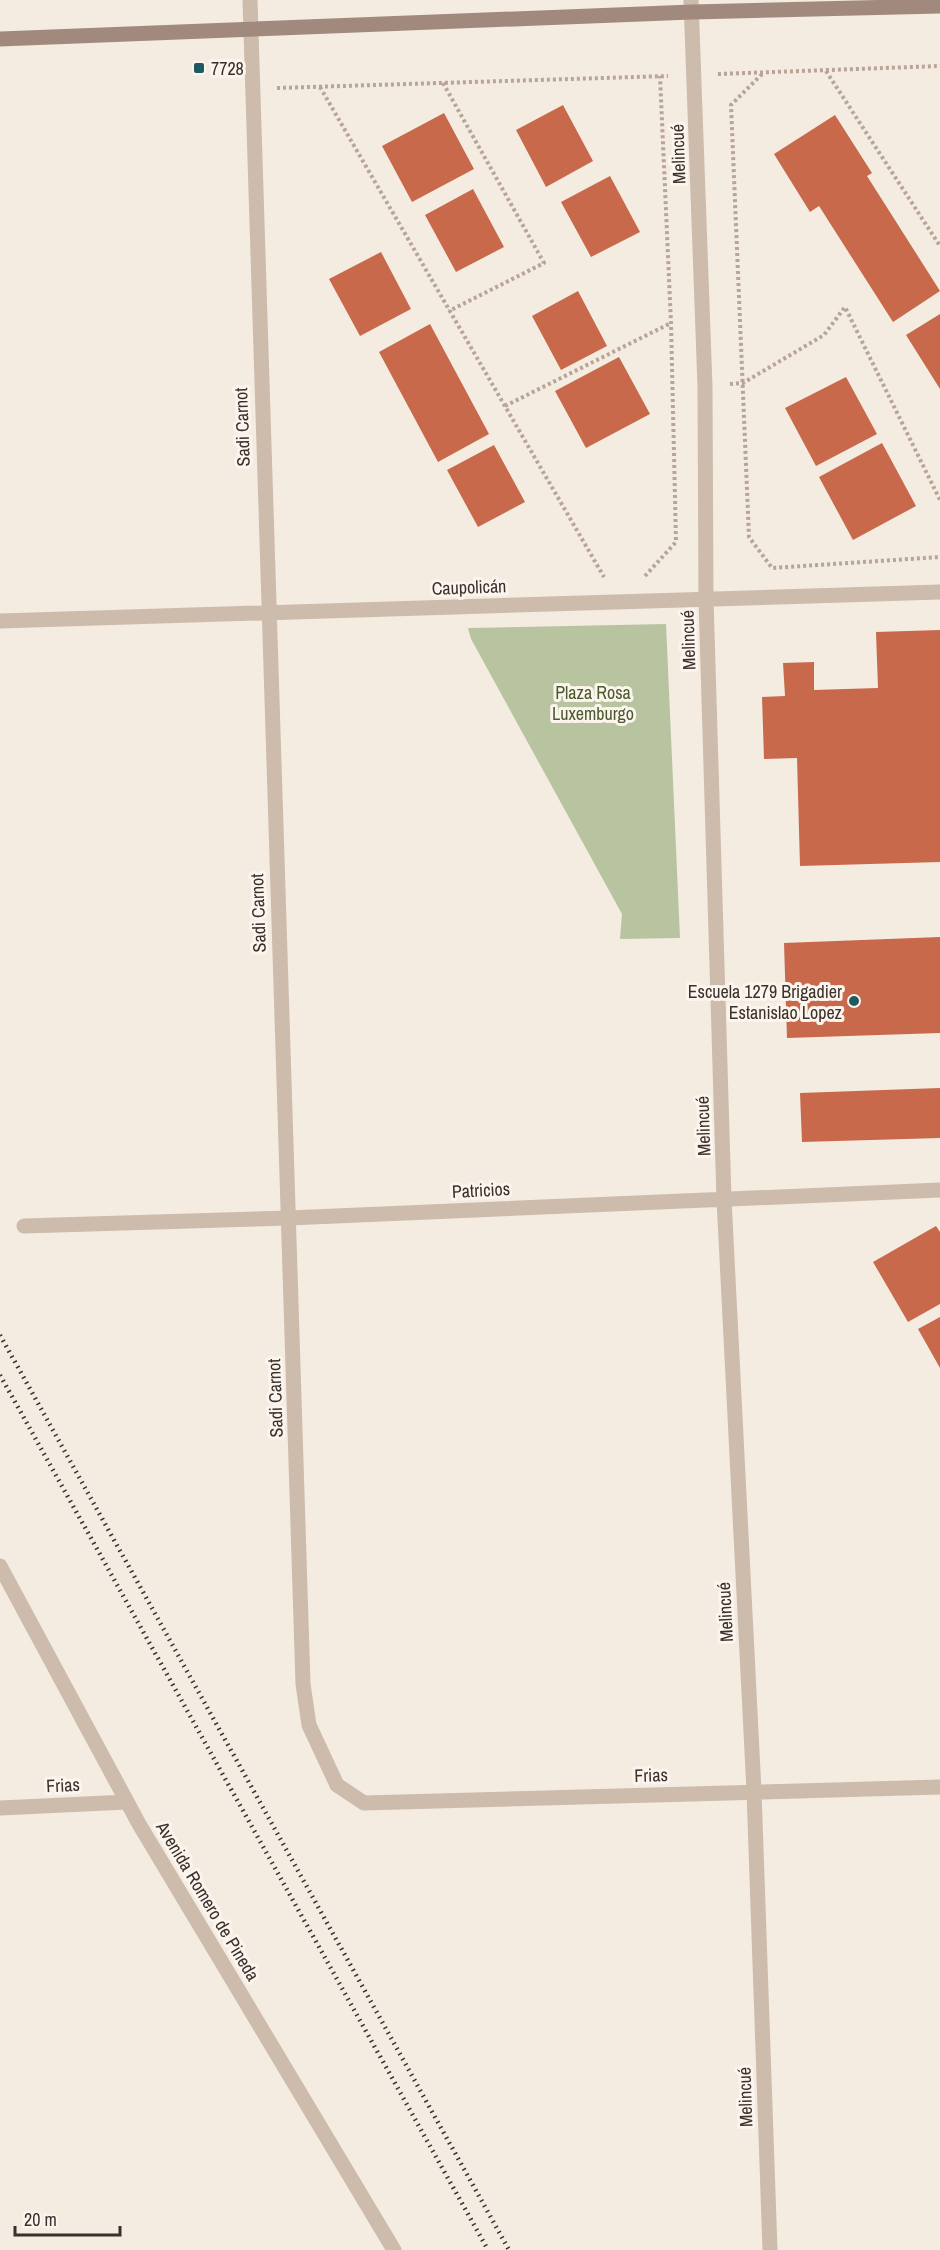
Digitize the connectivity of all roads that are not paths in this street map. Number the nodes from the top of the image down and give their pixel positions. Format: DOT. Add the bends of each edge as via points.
graph roads {
  1 [pos="250,0"];
  2 [pos="692,6"];
  3 [pos="940,6"];
  4 [pos="250,30"];
  5 [pos="0,39"];
  6 [pos="940,592"];
  7 [pos="706,599"];
  8 [pos="267,612"];
  9 [pos="0,621"];
  10 [pos="940,1190"];
  11 [pos="724,1199"];
  12 [pos="289,1218"];
  13 [pos="24,1226"];
  14 [pos="0,1566"];
  15 [pos="940,1787"];
  16 [pos="754,1791"];
  17 [pos="127,1802"];
  18 [pos="364,1803"];
  19 [pos="0,1808"];
  20 [pos="394,2250"];
  21 [pos="770,2250"];
  1 -- 4 [label="street, Sadi Carnot"];
  2 -- 3 [label="main road"];
  2 -- 4 [label="main road"];
  2 -- 7 [label="street, Melincué" via="705,387"];
  4 -- 5 [label="main road"];
  4 -- 8 [label="street, Sadi Carnot"];
  6 -- 7 [label="street, Caupolicán"];
  7 -- 8 [label="street, Caupolicán"];
  7 -- 11 [label="street, Melincué"];
  8 -- 9 [label="street, Caupolicán"];
  8 -- 12 [label="street, Sadi Carnot"];
  10 -- 11 [label="street, Patricios"];
  11 -- 12 [label="street, Patricios"];
  11 -- 16 [label="street, Melincué"];
  12 -- 13 [label="street, Patricios"];
  12 -- 18 [label="street, Sadi Carnot" via="303,1684 309,1725 337,1785"];
  14 -- 17 [label="street, Avenida Romero de Pineda"];
  15 -- 16 [label="street, Frias"];
  16 -- 18 [label="street, Frias"];
  16 -- 21 [label="street, Melincué"];
  17 -- 19 [label="street, Frias"];
  17 -- 20 [label="street, Avenida Romero de Pineda"];
}
